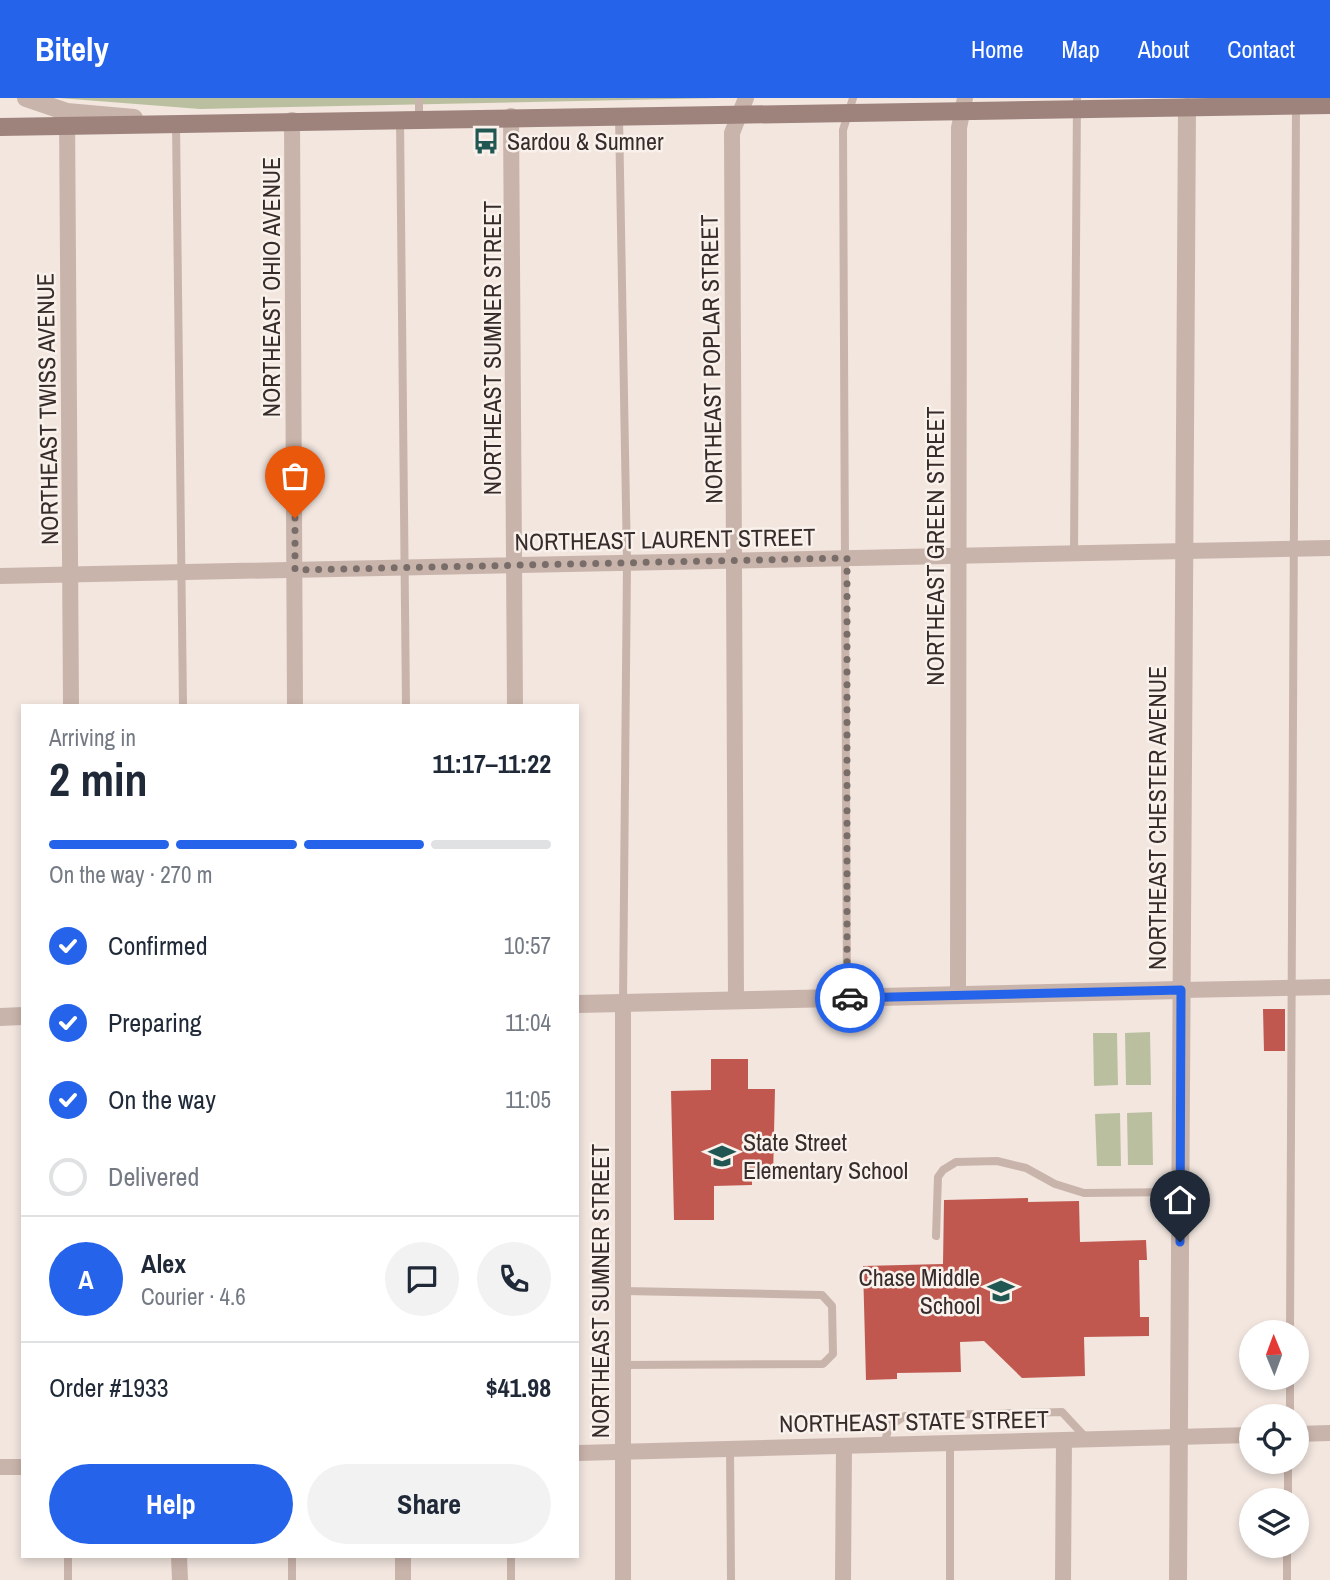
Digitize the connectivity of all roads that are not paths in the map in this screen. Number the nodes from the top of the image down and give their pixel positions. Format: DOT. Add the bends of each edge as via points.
graph roads {
  1 [pos="26,98"];
  2 [pos="419,98"];
  3 [pos="1296,102"];
  4 [pos="1077,103"];
  5 [pos="1187,103"];
  6 [pos="964,104"];
  7 [pos="851,105"];
  8 [pos="1330,105"];
  9 [pos="742,106"];
  10 [pos="619,115"];
  11 [pos="511,116"];
  12 [pos="419,118"];
  13 [pos="67,119"];
  14 [pos="400,119"];
  15 [pos="292,120"];
  16 [pos="176,123"];
  17 [pos="0,129"];
  18 [pos="1330,548"];
  19 [pos="1292,549"];
  20 [pos="1183,551"];
  21 [pos="1074,553"];
  22 [pos="958,556"];
  23 [pos="847,558"];
  24 [pos="736,560"];
  25 [pos="627,562"];
  26 [pos="516,565"];
  27 [pos="407,568"];
  28 [pos="295,570"];
  29 [pos="182,573"];
  30 [pos="71,574"];
  31 [pos="0,576"];
  32 [pos="71,704"];
  33 [pos="183,704"];
  34 [pos="295,704"];
  35 [pos="406,704"];
  36 [pos="515,704"];
  37 [pos="1330,987"];
  38 [pos="1290,988"];
  39 [pos="1181,990"];
  40 [pos="958,995"];
  41 [pos="847,998"];
  42 [pos="736,1000"];
  43 [pos="623,1003"];
  44 [pos="579,1004"];
  45 [pos="21,1016"];
  46 [pos="0,1017"];
  47 [pos="1180,1192"];
  48 [pos="936,1236"];
  49 [pos="624,1291"];
  50 [pos="1290,1320"];
  51 [pos="631,1365"];
  52 [pos="1330,1433"];
  53 [pos="1309,1434"];
  54 [pos="1239,1435"];
  55 [pos="1178,1437"];
  56 [pos="1064,1440"];
  57 [pos="1088,1440"];
  58 [pos="950,1443"];
  59 [pos="884,1445"];
  60 [pos="844,1446"];
  61 [pos="730,1449"];
  62 [pos="624,1451"];
  63 [pos="579,1453"];
  64 [pos="21,1466"];
  65 [pos="0,1467"];
  66 [pos="68,1558"];
  67 [pos="180,1558"];
  68 [pos="292,1558"];
  69 [pos="403,1558"];
  70 [pos="511,1558"];
  71 [pos="1287,1558"];
  72 [pos="68,1580"];
  73 [pos="180,1580"];
  74 [pos="292,1580"];
  75 [pos="402,1580"];
  76 [pos="511,1580"];
  77 [pos="623,1580"];
  78 [pos="731,1580"];
  79 [pos="843,1580"];
  80 [pos="950,1580"];
  81 [pos="1063,1580"];
  82 [pos="1178,1580"];
  83 [pos="1287,1580"];
  1 -- 13 [label="street"];
  2 -- 12 [label="lane"];
  3 -- 5 [label="main road"];
  3 -- 8 [label="main road"];
  3 -- 19 [label="lane"];
  4 -- 5 [label="main road"];
  4 -- 6 [label="main road"];
  4 -- 21 [label="lane"];
  5 -- 20 [label="street, NORTHEAST CHESTER AVENUE"];
  6 -- 7 [label="main road"];
  6 -- 22 [label="street, NORTHEAST GREEN STREET" via="959,128"];
  7 -- 9 [label="main road"];
  7 -- 23 [label="lane" via="843,130"];
  9 -- 10 [label="main road"];
  9 -- 24 [label="street, NORTHEAST POPLAR STREET" via="732,133"];
  10 -- 11 [label="main road"];
  10 -- 25 [label="lane"];
  11 -- 12 [label="main road"];
  11 -- 26 [label="street, NORTHEAST SUMNER STREET"];
  12 -- 14 [label="main road"];
  13 -- 16 [label="main road"];
  13 -- 17 [label="main road"];
  13 -- 30 [label="street, NORTHEAST TWISS AVENUE"];
  14 -- 15 [label="main road"];
  14 -- 27 [label="lane"];
  15 -- 16 [label="main road"];
  15 -- 28 [label="street, NORTHEAST OHIO AVENUE"];
  16 -- 29 [label="lane"];
  18 -- 19 [label="street, NORTHEAST LAURENT STREET"];
  19 -- 20 [label="street, NORTHEAST LAURENT STREET"];
  19 -- 38 [label="lane"];
  20 -- 21 [label="street, NORTHEAST LAURENT STREET"];
  20 -- 39 [label="street, NORTHEAST CHESTER AVENUE"];
  21 -- 22 [label="street, NORTHEAST LAURENT STREET"];
  22 -- 23 [label="street, NORTHEAST LAURENT STREET"];
  22 -- 40 [label="street, NORTHEAST GREEN STREET"];
  23 -- 24 [label="street, NORTHEAST LAURENT STREET"];
  23 -- 41 [label="lane"];
  24 -- 25 [label="street, NORTHEAST LAURENT STREET"];
  24 -- 42 [label="street, NORTHEAST POPLAR STREET"];
  25 -- 26 [label="street, NORTHEAST LAURENT STREET"];
  25 -- 43 [label="lane"];
  26 -- 27 [label="street, NORTHEAST LAURENT STREET"];
  26 -- 36 [label="street, NORTHEAST SUMNER STREET"];
  27 -- 28 [label="street, NORTHEAST LAURENT STREET"];
  27 -- 35 [label="lane"];
  28 -- 29 [label="street, NORTHEAST LAURENT STREET"];
  28 -- 34 [label="street, NORTHEAST OHIO AVENUE"];
  29 -- 30 [label="street, NORTHEAST LAURENT STREET"];
  29 -- 33 [label="lane"];
  30 -- 31 [label="street, NORTHEAST LAURENT STREET"];
  30 -- 32 [label="street, NORTHEAST TWISS AVENUE"];
  37 -- 38 [label="street"];
  38 -- 39 [label="street"];
  38 -- 50 [label="lane"];
  39 -- 40 [label="street"];
  39 -- 47 [label="street, NORTHEAST CHESTER AVENUE"];
  40 -- 41 [label="street"];
  41 -- 42 [label="street"];
  42 -- 43 [label="street"];
  43 -- 44 [label="street"];
  43 -- 49 [label="street, NORTHEAST SUMNER STREET"];
  45 -- 46 [label="street"];
  47 -- 48 [label="lane" via="1084,1193 1011,1163 956,1162 938,1177"];
  47 -- 55 [label="street, NORTHEAST CHESTER AVENUE"];
  49 -- 51 [label="street, NORTHEAST SUMNER STREET"];
  49 -- 51 [label="lane" via="822,1295 832,1306 833,1354 823,1364"];
  51 -- 62 [label="street, NORTHEAST SUMNER STREET"];
  52 -- 53 [label="street"];
  54 -- 55 [label="street, NORTHEAST STATE STREET"];
  55 -- 57 [label="street, NORTHEAST STATE STREET"];
  55 -- 82 [label="street, NORTHEAST CHESTER AVENUE"];
  56 -- 57 [label="street, NORTHEAST STATE STREET"];
  56 -- 58 [label="street, NORTHEAST STATE STREET"];
  56 -- 81 [label="street"];
  57 -- 59 [label="lane" via="1062,1412 905,1416 889,1426"];
  58 -- 59 [label="street, NORTHEAST STATE STREET"];
  58 -- 80 [label="lane"];
  59 -- 60 [label="street, NORTHEAST STATE STREET"];
  60 -- 61 [label="street, NORTHEAST STATE STREET"];
  60 -- 79 [label="street"];
  61 -- 62 [label="street, NORTHEAST STATE STREET"];
  61 -- 78 [label="lane"];
  62 -- 63 [label="street, NORTHEAST STATE STREET"];
  62 -- 77 [label="street, NORTHEAST SUMNER STREET"];
  64 -- 65 [label="street"];
  66 -- 72 [label="lane"];
  67 -- 73 [label="street"];
  68 -- 74 [label="lane"];
  69 -- 75 [label="street"];
  70 -- 76 [label="lane"];
  71 -- 83 [label="lane"];
}
